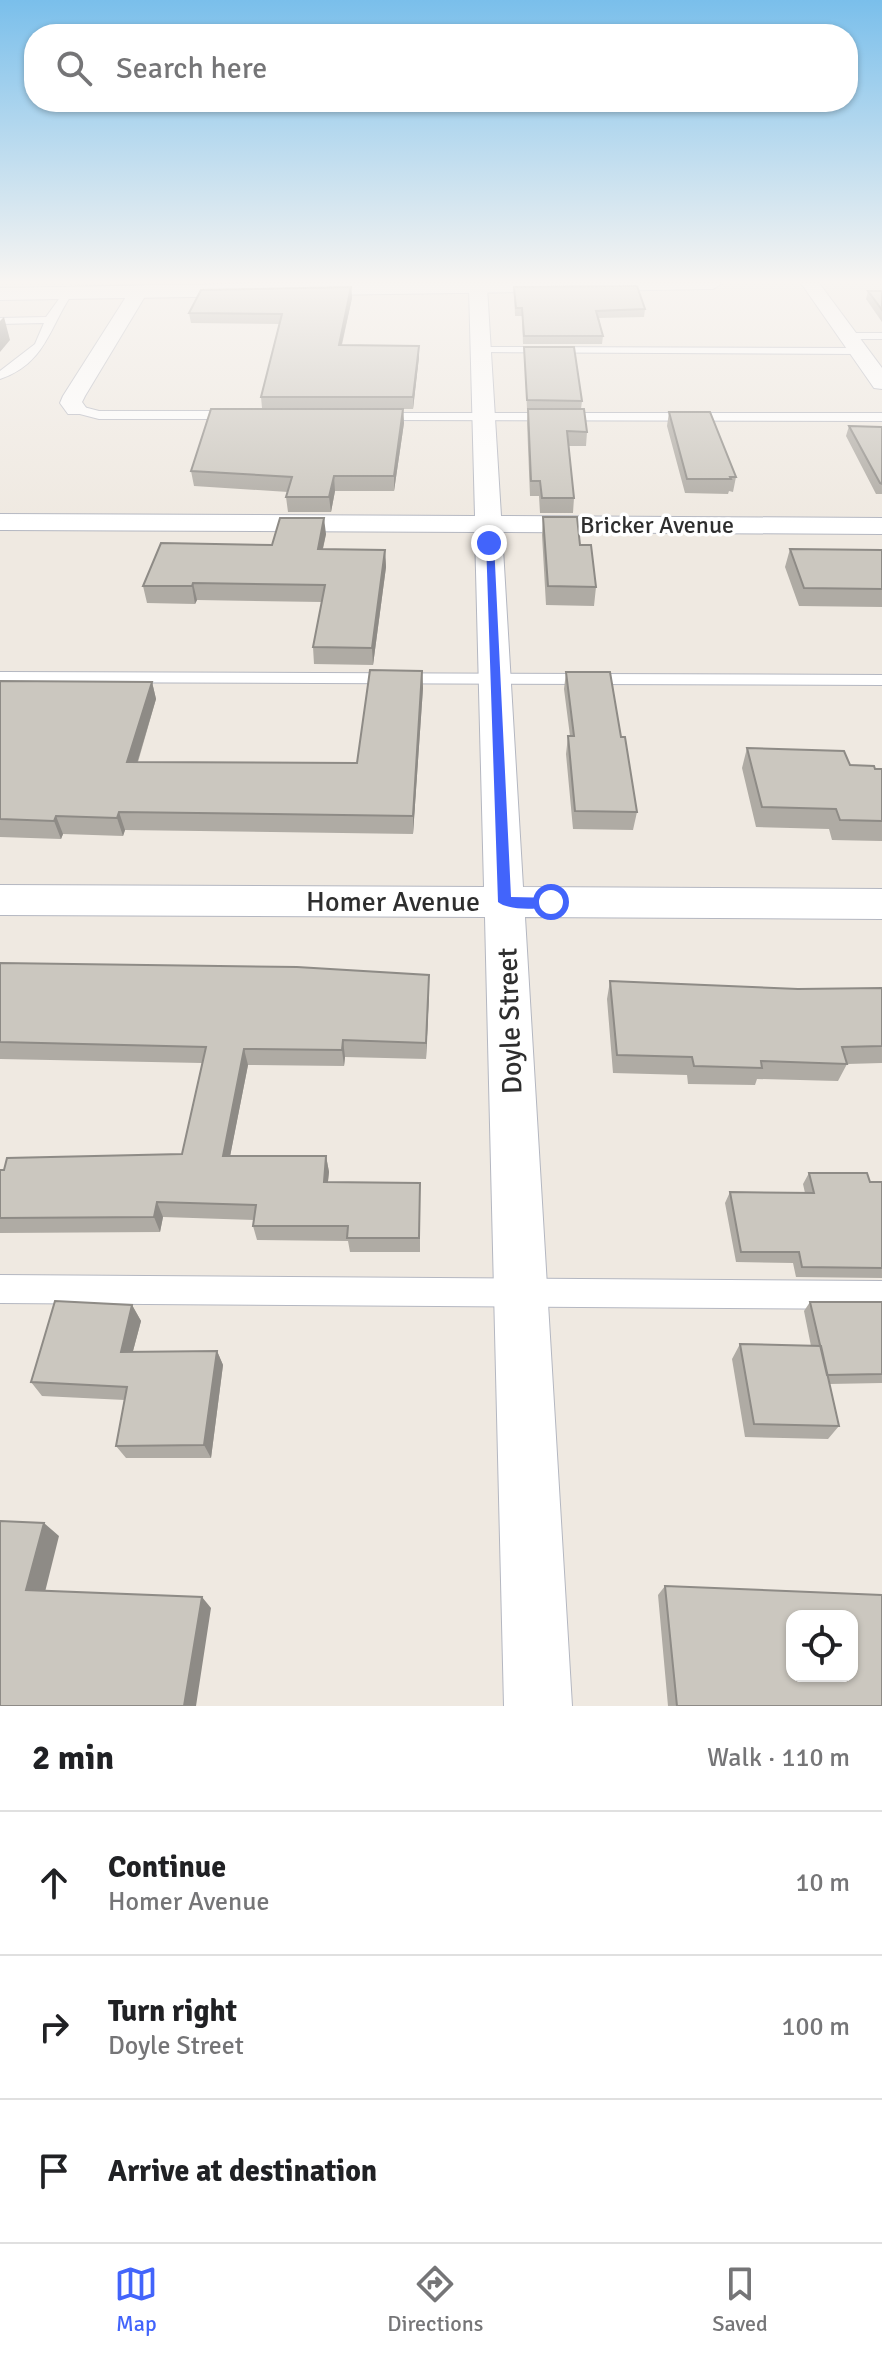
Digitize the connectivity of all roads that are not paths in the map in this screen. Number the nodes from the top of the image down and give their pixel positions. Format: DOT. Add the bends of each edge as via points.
graph roads {
  1 [pos="20,363"];
  2 [pos="95,363"];
  3 [pos="482,363"];
  4 [pos="867,363"];
  5 [pos="0,376"];
  6 [pos="882,383"];
  7 [pos="76,409"];
  8 [pos="243,415"];
  9 [pos="371,416"];
  10 [pos="484,416"];
  11 [pos="882,417"];
  12 [pos="0,522"];
  13 [pos="489,524"];
  14 [pos="882,526"];
  15 [pos="0,677"];
  16 [pos="494,679"];
  17 [pos="882,680"];
  18 [pos="0,900"];
  19 [pos="504,902"];
  20 [pos="882,904"];
  21 [pos="0,1289"];
  22 [pos="520,1293"];
  23 [pos="882,1295"];
  24 [pos="538,1706"];
  1 -- 5 [label="lane"];
  2 -- 7 [label="street" via="71,403"];
  3 -- 10 [label="street, Doyle Street"];
  4 -- 6 [label="street"];
  7 -- 8 [label="lane" via="99,415"];
  9 -- 10 [label="lane"];
  10 -- 11 [label="lane"];
  10 -- 13 [label="street, Doyle Street"];
  12 -- 13 [label="street, Bricker Avenue"];
  13 -- 14 [label="street, Bricker Avenue"];
  13 -- 16 [label="street, Doyle Street"];
  15 -- 16 [label="lane"];
  16 -- 17 [label="lane"];
  16 -- 19 [label="street, Doyle Street"];
  18 -- 19 [label="street, Homer Avenue"];
  19 -- 20 [label="street, Homer Avenue"];
  19 -- 22 [label="street, Doyle Street"];
  21 -- 22 [label="lane"];
  22 -- 23 [label="lane"];
  22 -- 24 [label="street, Doyle Street"];
}
